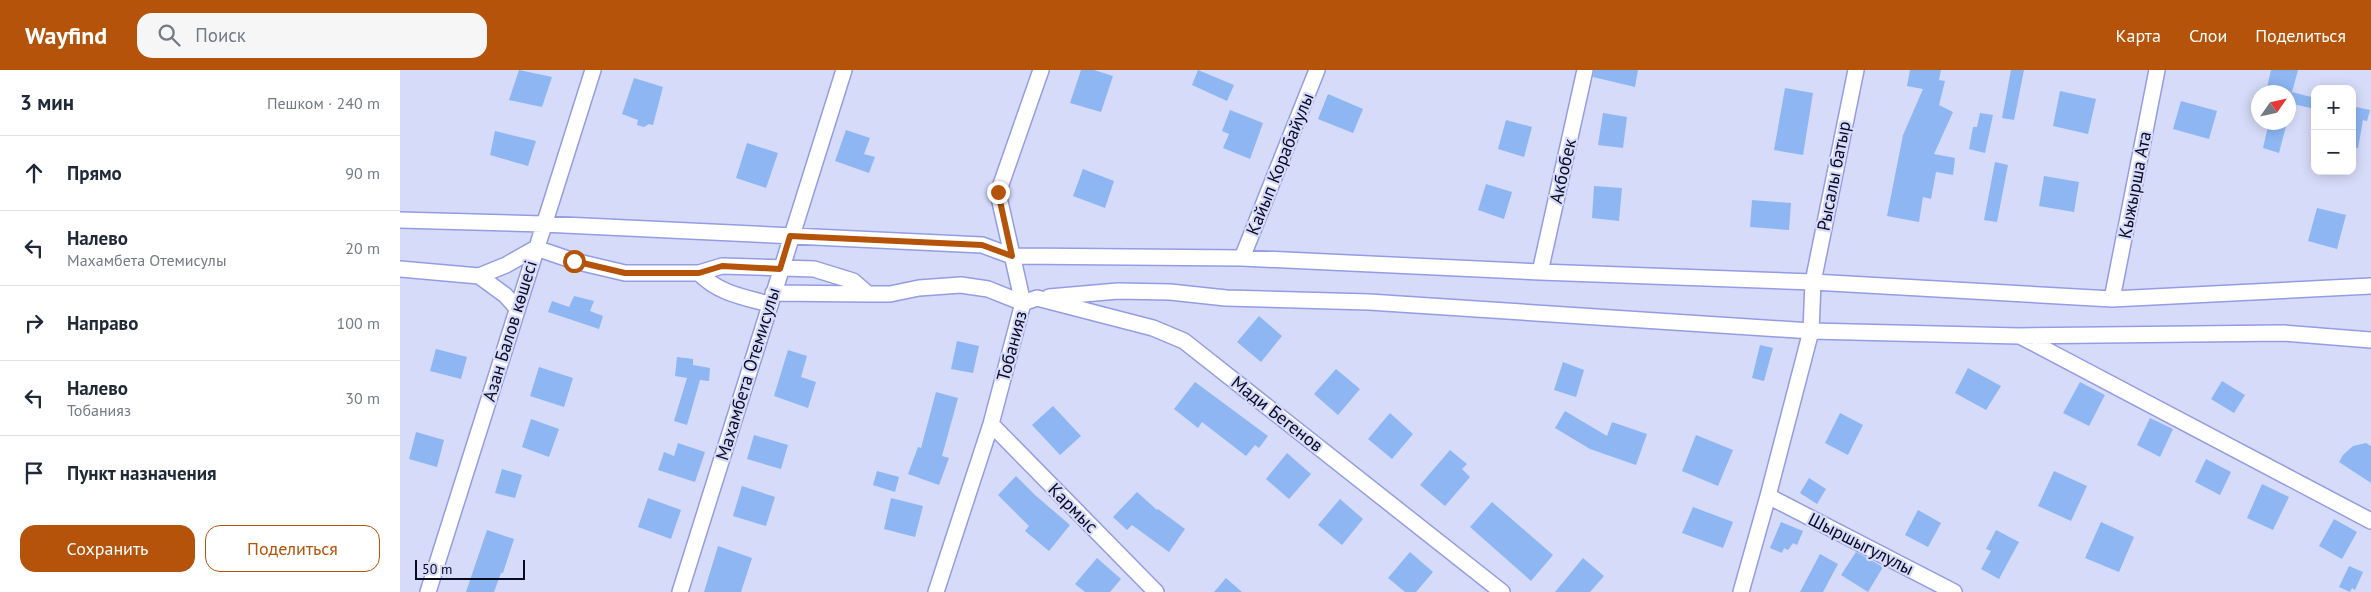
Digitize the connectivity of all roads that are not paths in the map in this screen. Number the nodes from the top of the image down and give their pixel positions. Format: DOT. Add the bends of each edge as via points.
graph roads {
  1 [pos="593,70"];
  2 [pos="844,70"];
  3 [pos="1042,70"];
  4 [pos="1318,70"];
  5 [pos="1585,70"];
  6 [pos="1856,70"];
  7 [pos="2157,70"];
  8 [pos="400,220"];
  9 [pos="543,224"];
  10 [pos="790,236"];
  11 [pos="536,248"];
  12 [pos="1012,256"];
  13 [pos="1242,258"];
  14 [pos="400,268"];
  15 [pos="780,269"];
  16 [pos="1540,272"];
  17 [pos="699,273"];
  18 [pos="479,276"];
  19 [pos="1813,282"];
  20 [pos="2371,286"];
  21 [pos="868,294"];
  22 [pos="771,298"];
  23 [pos="2112,299"];
  24 [pos="1030,301"];
  25 [pos="517,308"];
  26 [pos="1811,331"];
  27 [pos="2019,336"];
  28 [pos="2371,340"];
  29 [pos="991,424"];
  30 [pos="1768,496"];
  31 [pos="2371,521"];
  32 [pos="428,592"];
  33 [pos="680,592"];
  34 [pos="936,592"];
  35 [pos="1156,592"];
  36 [pos="1502,592"];
  37 [pos="1741,592"];
  38 [pos="1954,592"];
  1 -- 9 [label="street, Азан Балов көшесі"];
  2 -- 10 [label="street, Махамбета Отемисулы"];
  3 -- 12 [label="street, Тобанияз" via="998,192"];
  4 -- 13 [label="street, Кайып Корабайулы"];
  5 -- 16 [label="street, Акбобек"];
  6 -- 19 [label="street, Рысалы батыр"];
  7 -- 23 [label="street, Кыжырша Ата"];
  8 -- 9 [label="street"];
  9 -- 10 [label="street"];
  9 -- 11 [label="street, Азан Балов көшесі"];
  10 -- 12 [label="street" via="982,245"];
  10 -- 15 [label="street, Махамбета Отемисулы"];
  11 -- 17 [label="street" via="625,273"];
  11 -- 18 [label="street"];
  11 -- 25 [label="street, Азан Балов көшесі"];
  12 -- 13 [label="street"];
  12 -- 24 [label="street, Тобанияз"];
  13 -- 16 [label="street"];
  14 -- 18 [label="street"];
  15 -- 17 [label="street" via="722,266"];
  15 -- 21 [label="street" via="814,269 839,275 853,281"];
  15 -- 22 [label="street, Махамбета Отемисулы"];
  16 -- 19 [label="street"];
  17 -- 22 [label="street, Мади Бегенов" via="724,292"];
  18 -- 25 [label="street" via="505,294"];
  19 -- 23 [label="street"];
  19 -- 26 [label="street, Рысалы батыр"];
  20 -- 23 [label="street"];
  21 -- 22 [label="street, Мади Бегенов"];
  21 -- 24 [label="street, Мади Бегенов" via="961,285"];
  22 -- 33 [label="street, Махамбета Отемисулы"];
  24 -- 26 [label="street" via="1118,291 1170,292 1226,298 1369,302"];
  24 -- 29 [label="street, Тобанияз"];
  24 -- 36 [label="street, Мади Бегенов" via="1153,328 1184,341"];
  25 -- 32 [label="street, Азан Балов көшесі"];
  26 -- 27 [label="street"];
  26 -- 30 [label="street, Рысалы батыр"];
  27 -- 28 [label="street" via="2284,333"];
  27 -- 31 [label="street"];
  29 -- 34 [label="street, Тобанияз"];
  29 -- 35 [label="street, Кармыс"];
  30 -- 37 [label="street, Рысалы батыр"];
  30 -- 38 [label="street, Шыршыгулулы"];
}
